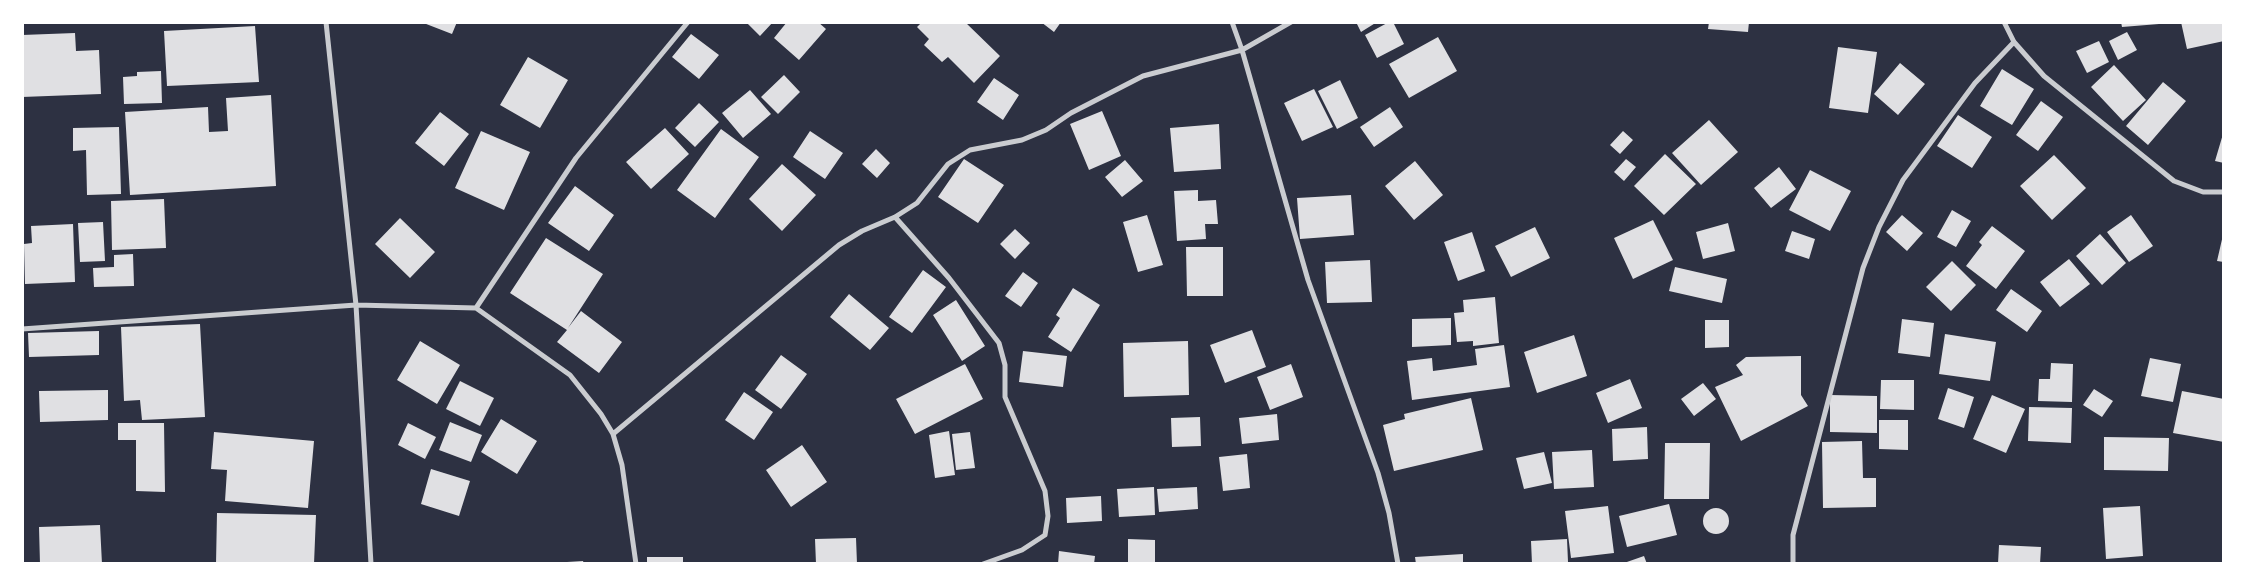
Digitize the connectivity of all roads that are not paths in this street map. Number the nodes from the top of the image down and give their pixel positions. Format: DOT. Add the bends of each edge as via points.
graph roads {
  1 [pos="326,22"];
  2 [pos="688,22"];
  3 [pos="1232,22"];
  4 [pos="1291,22"];
  5 [pos="2004,22"];
  6 [pos="2014,42"];
  7 [pos="1242,50"];
  8 [pos="2224,192"];
  9 [pos="896,217"];
  10 [pos="356,305"];
  11 [pos="476,308"];
  12 [pos="22,329"];
  13 [pos="613,434"];
  14 [pos="371,564"];
  15 [pos="636,564"];
  16 [pos="983,564"];
  17 [pos="1398,564"];
  18 [pos="1793,564"];
  1 -- 10 [label="street"];
  2 -- 11 [label="street" via="576,158"];
  3 -- 7 [label="street"];
  4 -- 7 [label="street"];
  5 -- 6 [label="street"];
  6 -- 8 [label="street" via="2044,76 2174,181 2203,192"];
  6 -- 18 [label="street" via="1974,83 1903,180 1879,227 1863,268 1793,535"];
  7 -- 9 [label="street" via="1143,76 1071,113 1046,130 1022,140 970,150 948,164 917,203"];
  7 -- 17 [label="street" via="1308,280 1378,473"];
  9 -- 13 [label="street" via="839,245"];
  9 -- 16 [label="street" via="999,343 1005,365 1006,397 1045,491 1048,516 1045,534 1022,550"];
  10 -- 11 [label="street"];
  10 -- 12 [label="street"];
  10 -- 14 [label="street"];
  11 -- 13 [label="street" via="570,375"];
  13 -- 15 [label="street" via="622,465"];
}
